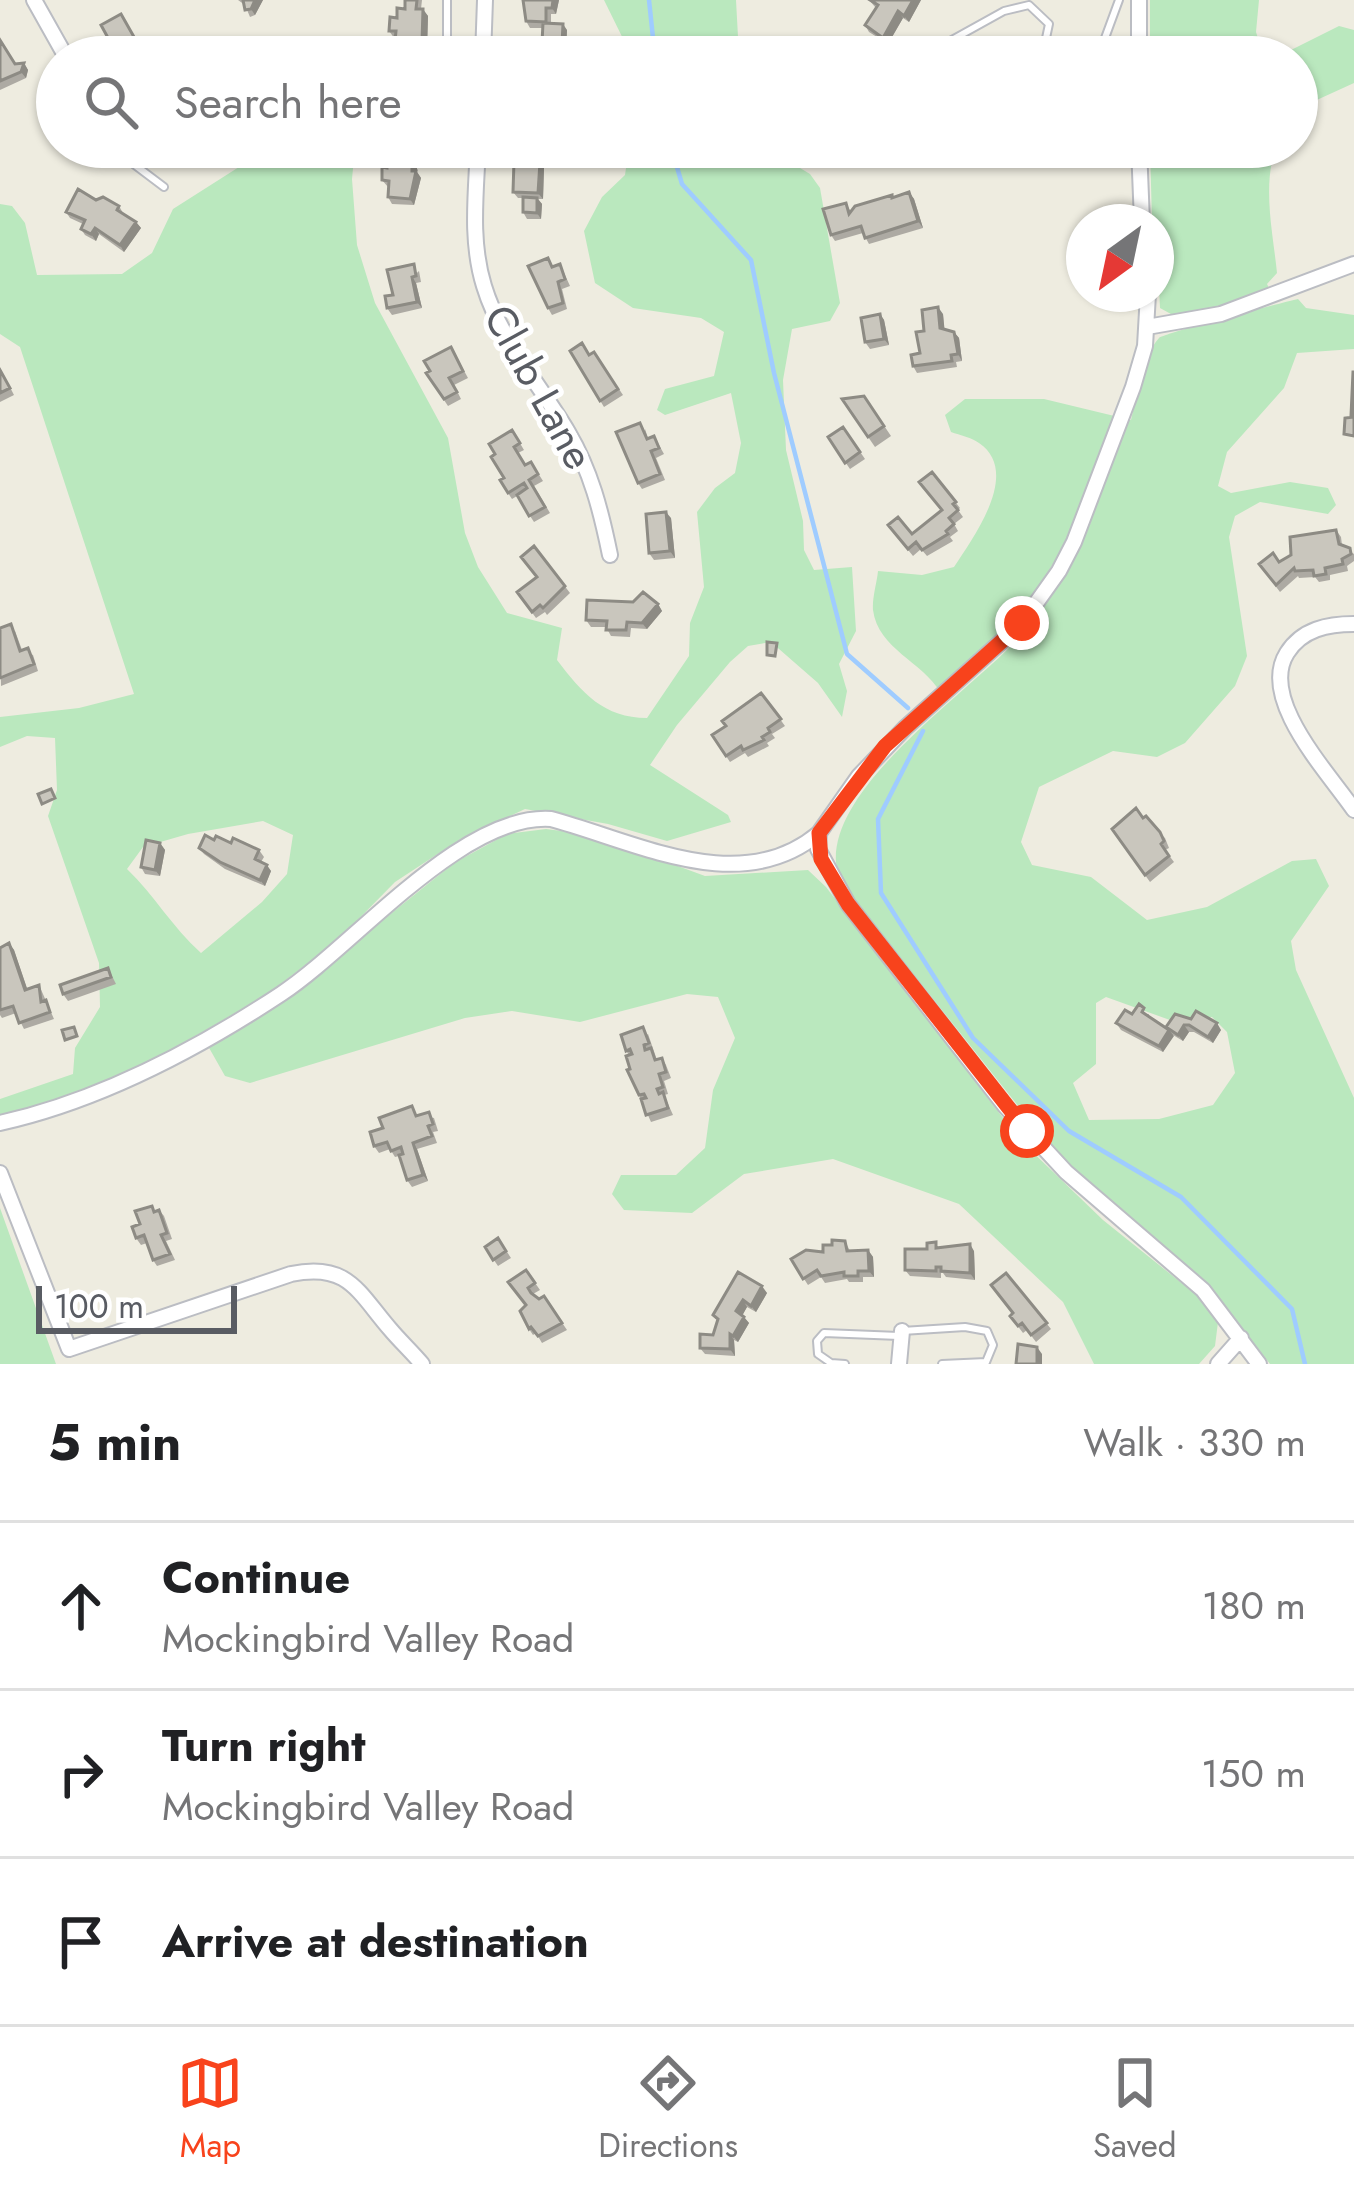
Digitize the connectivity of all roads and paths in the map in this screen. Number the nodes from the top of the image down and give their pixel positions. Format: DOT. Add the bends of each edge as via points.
graph roads {
  1 [pos="34,0"];
  2 [pos="447,0"];
  3 [pos="485,0"];
  4 [pos="1119,0"];
  5 [pos="1139,0"];
  6 [pos="54,36"];
  7 [pos="447,36"];
  8 [pos="484,36"];
  9 [pos="959,36"];
  10 [pos="1047,36"];
  11 [pos="1105,36"];
  12 [pos="1139,36"];
  13 [pos="139,168"];
  14 [pos="477,168"];
  15 [pos="1140,168"];
  16 [pos="164,187"];
  17 [pos="1141,204"];
  18 [pos="1354,264"];
  19 [pos="1147,312"];
  20 [pos="1147,327"];
  21 [pos="610,555"];
  22 [pos="1354,624"];
  23 [pos="1354,810"];
  24 [pos="819,833"];
  25 [pos="0,1124"];
  26 [pos="0,1173"];
  27 [pos="902,1334"];
  28 [pos="1241,1338"];
  29 [pos="422,1364"];
  30 [pos="844,1364"];
  31 [pos="899,1364"];
  32 [pos="942,1364"];
  33 [pos="1218,1364"];
  34 [pos="1259,1364"];
  1 -- 6 [label="street"];
  2 -- 7 [label="lane"];
  3 -- 8 [label="street"];
  4 -- 11 [label="lane"];
  5 -- 12 [label="street"];
  9 -- 10 [label="lane" via="1029,5 1049,25"];
  13 -- 16 [label="lane"];
  14 -- 21 [label="street, Club Lane" via="474,232 484,289 580,454"];
  15 -- 17 [label="street"];
  18 -- 20 [label="street" via="1221,314"];
  19 -- 20 [label="street"];
  20 -- 24 [label="street" via="1133,387 1059,571 1008,637 885,746"];
  22 -- 23 [label="street" via="1298,640 1278,677 1286,710"];
  24 -- 25 [label="street" via="763,863 713,864 551,819 503,826 460,849 244,1017 86,1098"];
  24 -- 28 [label="street" via="821,859 848,904 1005,1106 1066,1172 1203,1290"];
  26 -- 29 [label="street" via="69,1348 319,1270 356,1286"];
  27 -- 30 [label="lane" via="824,1334 818,1354"];
  27 -- 31 [label="street"];
  27 -- 32 [label="lane" via="988,1331 986,1362"];
  28 -- 33 [label="street"];
  28 -- 34 [label="street"];
}
